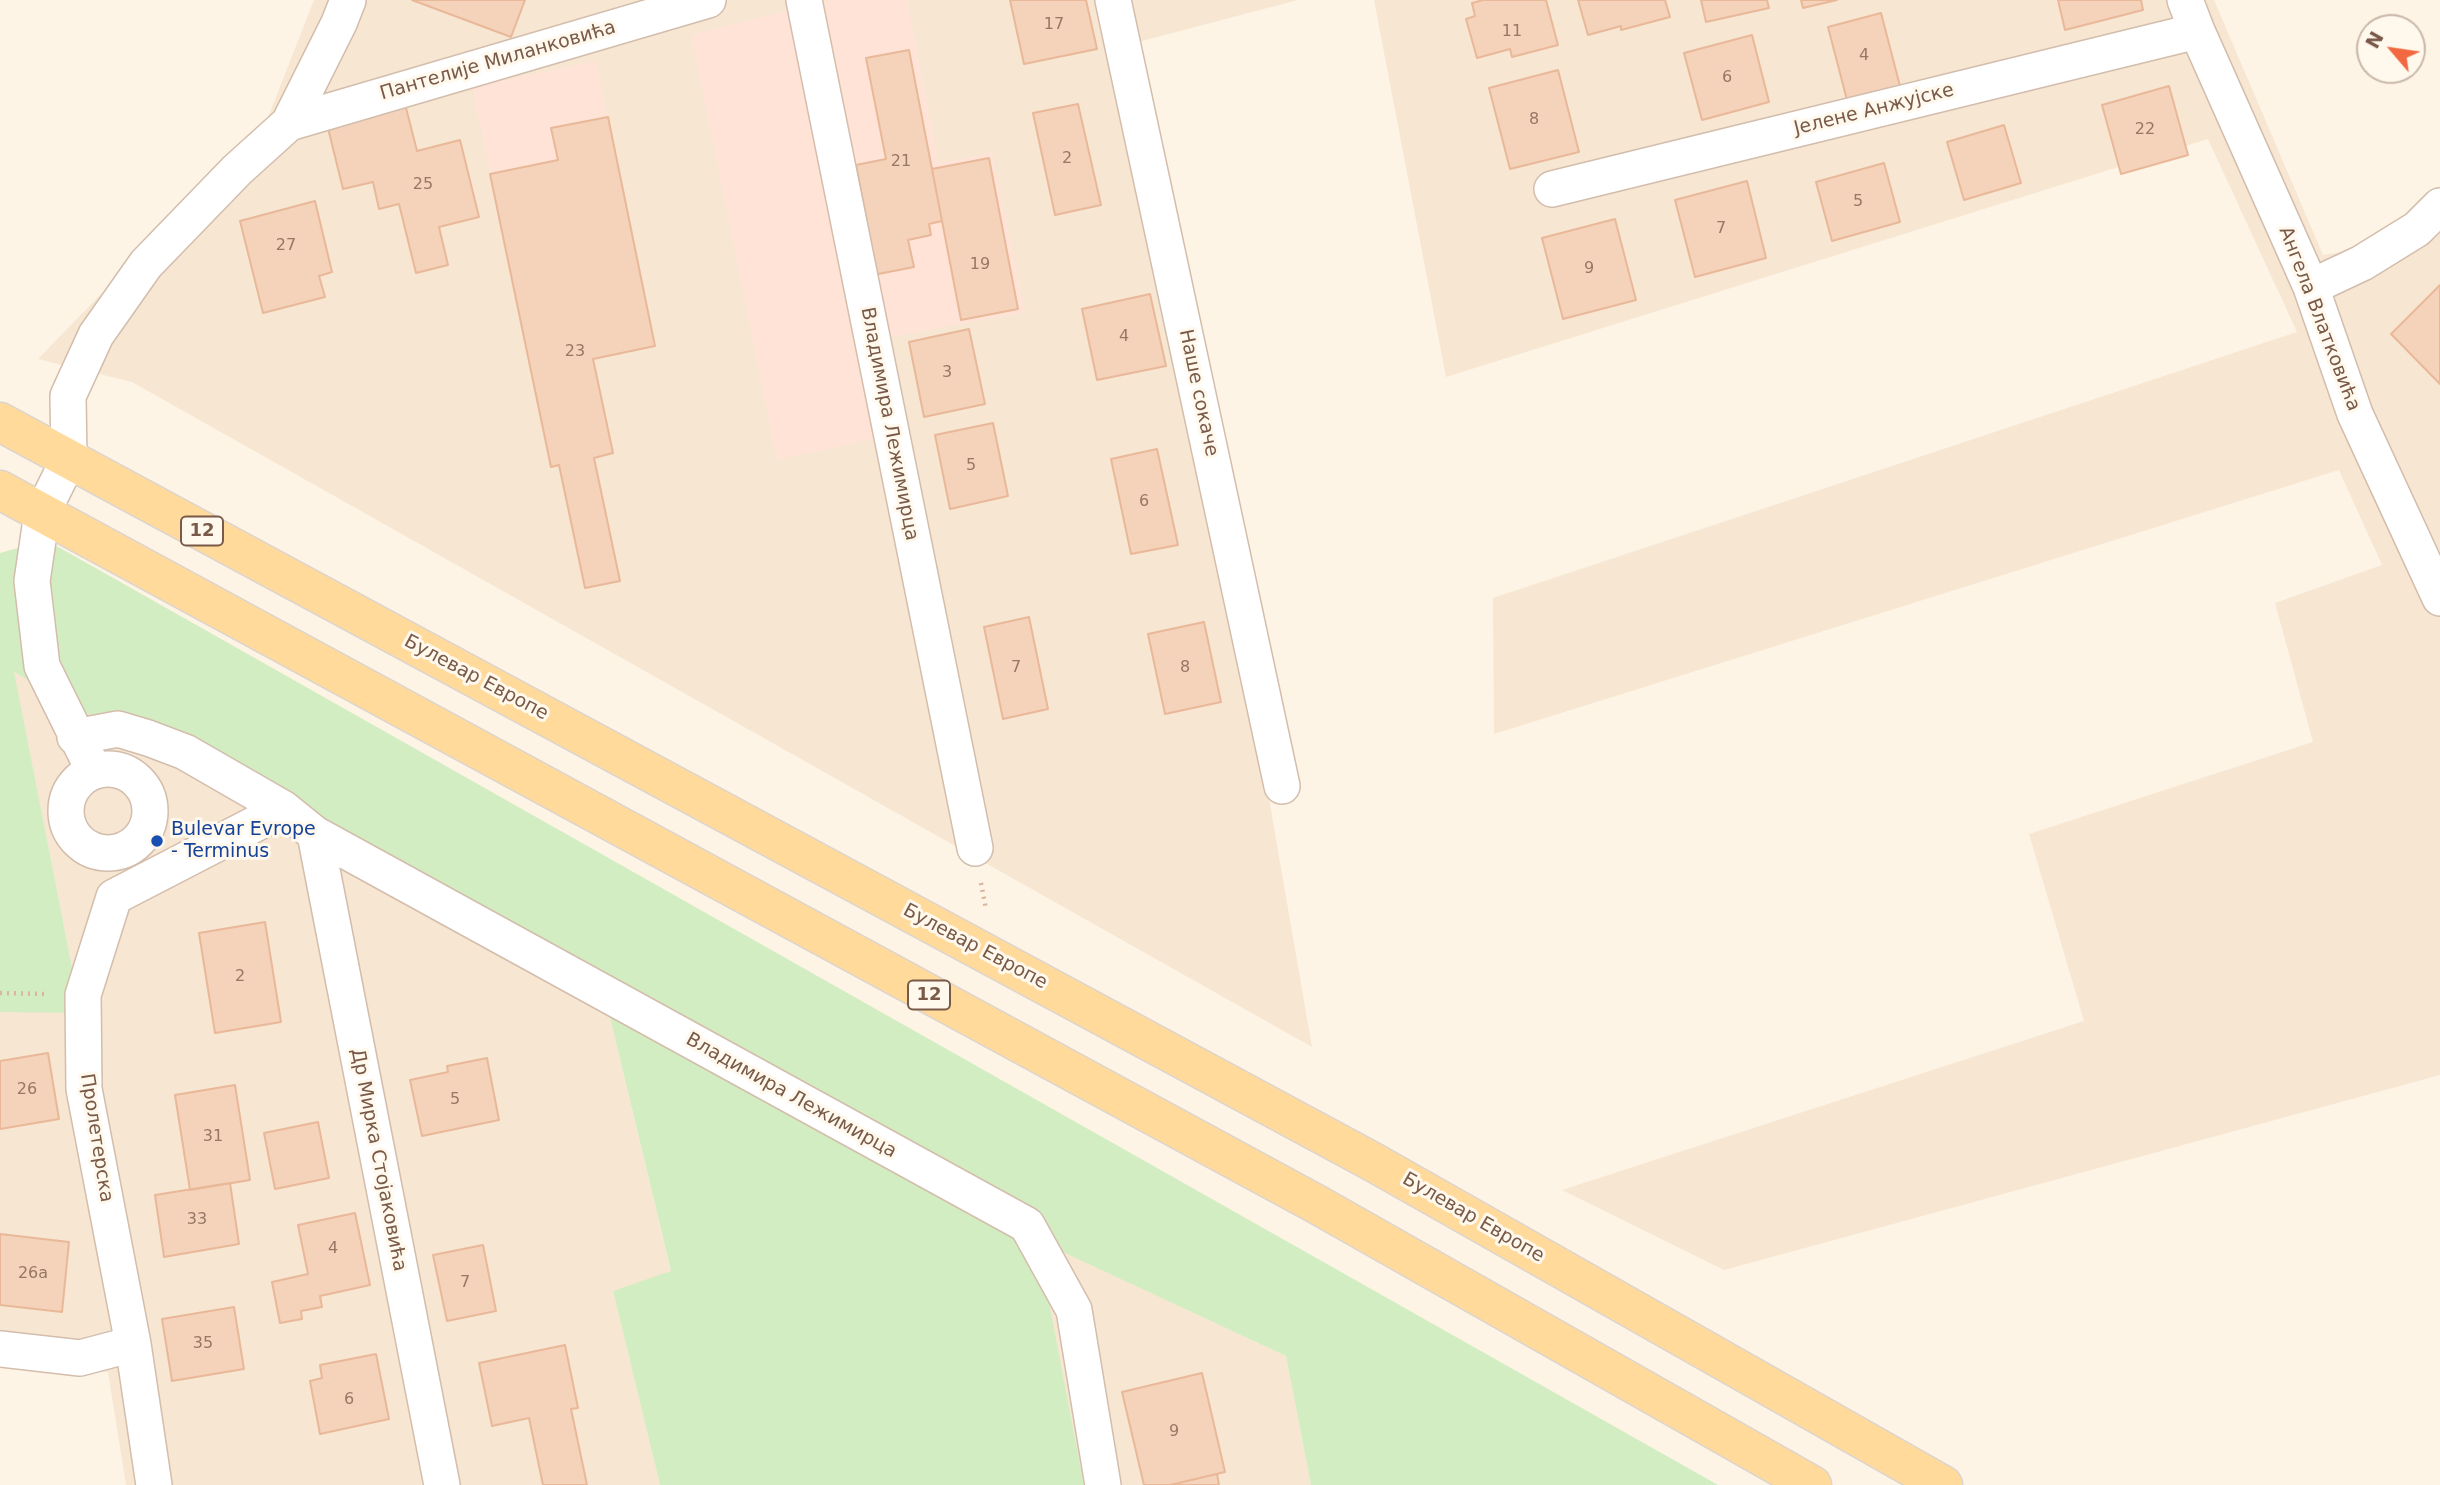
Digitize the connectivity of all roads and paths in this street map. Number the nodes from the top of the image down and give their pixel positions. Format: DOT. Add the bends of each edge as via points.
graph roads {
  1 [pos="348,0"];
  2 [pos="708,0"];
  3 [pos="804,0"];
  4 [pos="1113,0"];
  5 [pos="2191,15"];
  6 [pos="289,123"];
  7 [pos="1552,189"];
  8 [pos="2440,206"];
  9 [pos="2311,287"];
  10 [pos="0,422"];
  11 [pos="69,459"];
  12 [pos="0,490"];
  13 [pos="42,513"];
  14 [pos="2440,598"];
  15 [pos="75,737"];
  16 [pos="94,771"];
  17 [pos="1282,786"];
  18 [pos="284,809"];
  19 [pos="315,834"];
  20 [pos="975,848"];
  21 [pos="111,854"];
  22 [pos="114,897"];
  23 [pos="988,921"];
  24 [pos="0,993"];
  25 [pos="83,995"];
  26 [pos="133,1344"];
  27 [pos="0,1349"];
  28 [pos="154,1485"];
  29 [pos="442,1485"];
  30 [pos="1103,1485"];
  31 [pos="1812,1485"];
  32 [pos="1943,1485"];
  1 -- 6 [label="street"];
  2 -- 6 [label="street, Пантелије Миланковића"];
  3 -- 20 [label="street, Владимира Лежимирца"];
  4 -- 17 [label="street, Наше сокаче"];
  5 -- 7 [label="street, Јелене Анжујске"];
  5 -- 9 [label="street, Ангела Влатковића"];
  6 -- 11 [label="street" via="146,264 96,335 68,396"];
  8 -- 9 [label="street" via="2417,229"];
  9 -- 14 [label="street, Ангела Влатковића" via="2356,414"];
  10 -- 11 [label="main road, Булевар Европе / 12"];
  11 -- 13 [label="street"];
  11 -- 32 [label="main road, Булевар Европе / 12" via="1373,1162"];
  12 -- 13 [label="main road, 12"];
  13 -- 15 [label="street" via="32,581 41,666"];
  13 -- 31 [label="main road, 12" via="1318,1205"];
  15 -- 16 [label="street"];
  15 -- 18 [label="street" via="118,729 148,738 185,752"];
  16 -- 21 [label="street" via="75,785 66,820 78,841"];
  16 -- 21 [label="street" via="107,769 132,776 148,796 149,822 144,834 135,844"];
  18 -- 19 [label="street"];
  18 -- 22 [label="street"];
  19 -- 29 [label="street, Др Мирка Стојаковића"];
  19 -- 30 [label="street, Владимира Лежимирца" via="1027,1225 1074,1310"];
  20 -- 23 [label="path"];
  21 -- 22 [label="street"];
  22 -- 25 [label="street, Пролетерска"];
  24 -- 25 [label="path"];
  25 -- 26 [label="street, Пролетерска" via="84,1089"];
  26 -- 27 [label="street" via="80,1358"];
  26 -- 28 [label="street, Пролетерска"];
}
